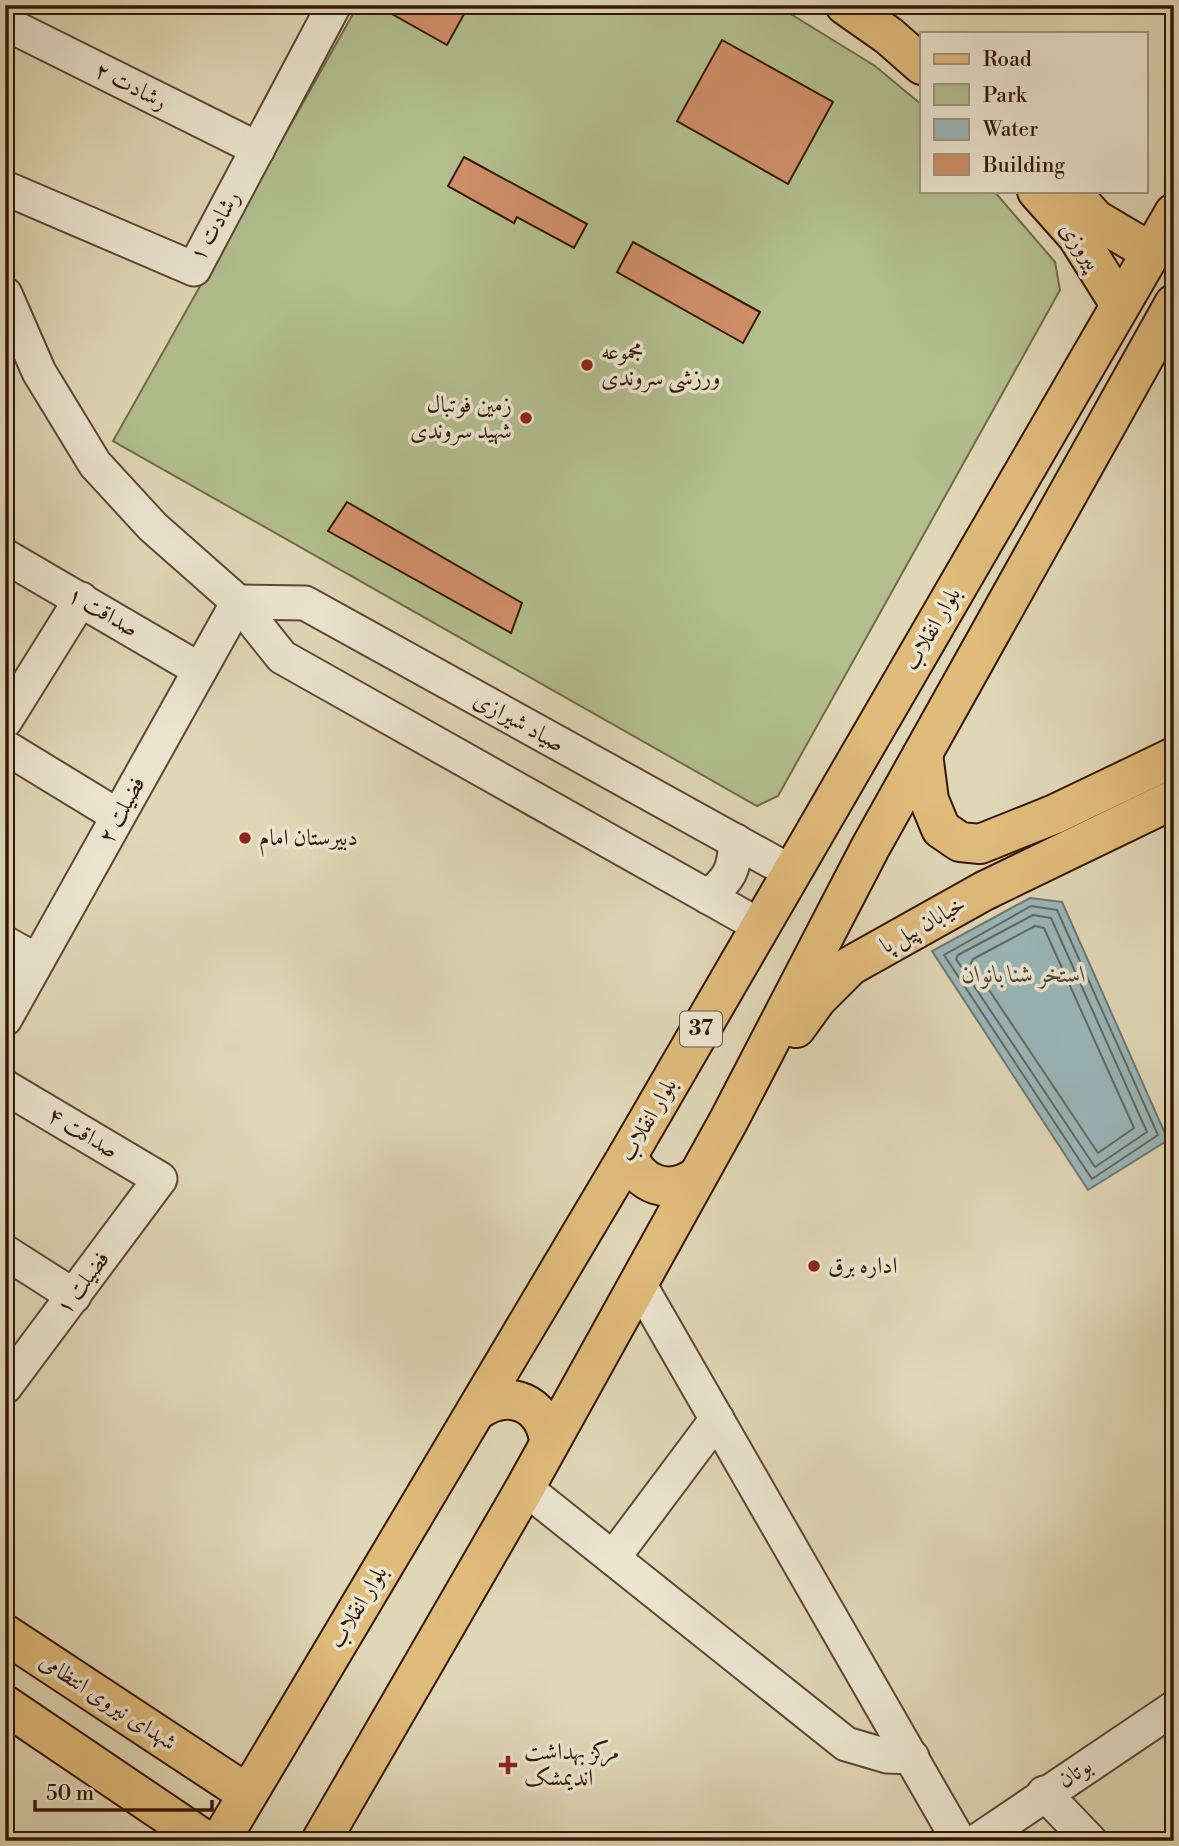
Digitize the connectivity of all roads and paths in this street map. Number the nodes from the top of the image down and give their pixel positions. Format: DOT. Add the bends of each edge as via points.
graph roads {
  1 [pos="845,5"];
  2 [pos="888,5"];
  3 [pos="323,8"];
  4 [pos="5,23"];
  5 [pos="920,32"];
  6 [pos="920,63"];
  7 [pos="258,149"];
  8 [pos="5,188"];
  9 [pos="1038,192"];
  10 [pos="1071,192"];
  11 [pos="1174,213"];
  12 [pos="1149,251"];
  13 [pos="5,294"];
  14 [pos="1119,303"];
  15 [pos="1174,304"];
  16 [pos="5,556"];
  17 [pos="81,599"];
  18 [pos="238,601"];
  19 [pos="200,670"];
  20 [pos="5,721"];
  21 [pos="5,747"];
  22 [pos="923,754"];
  23 [pos="1174,757"];
  24 [pos="1174,799"];
  25 [pos="118,816"];
  26 [pos="736,841"];
  27 [pos="960,842"];
  28 [pos="791,872"];
  29 [pos="984,891"];
  30 [pos="708,897"];
  31 [pos="760,926"];
  32 [pos="5,943"];
  33 [pos="37,961"];
  34 [pos="5,1019"];
  35 [pos="5,1087"];
  36 [pos="729,1120"];
  37 [pos="628,1155"];
  38 [pos="696,1177"];
  39 [pos="160,1179"];
  40 [pos="5,1252"];
  41 [pos="638,1282"];
  42 [pos="74,1296"];
  43 [pos="5,1387"];
  44 [pos="478,1410"];
  45 [pos="717,1419"];
  46 [pos="549,1440"];
  47 [pos="524,1488"];
  48 [pos="613,1558"];
  49 [pos="5,1634"];
  50 [pos="5,1704"];
  51 [pos="1174,1708"];
  52 [pos="912,1757"];
  53 [pos="247,1793"];
  54 [pos="1044,1793"];
  55 [pos="323,1840"];
  56 [pos="206,1841"];
  57 [pos="220,1841"];
  58 [pos="959,1841"];
  59 [pos="977,1841"];
  60 [pos="1090,1841"];
  1 -- 6 [label="main road"];
  2 -- 5 [label="main road"];
  3 -- 7 [label="street, رشادت ۱"];
  4 -- 7 [label="street, رشادت ۲"];
  7 -- 8 [label="street, رشادت ۱" via="194,270"];
  9 -- 14 [label="main road, پیروزی" via="1077,236"];
  10 -- 12 [label="main road, پیروزی" via="1095,219"];
  11 -- 12 [label="main road, بلوار انقلاب / 37"];
  12 -- 14 [label="main road, بلوار انقلاب / 37"];
  13 -- 18 [label="street" via="39,372 95,464 153,527"];
  14 -- 28 [label="main road, بلوار انقلاب / 37"];
  15 -- 22 [label="main road"];
  16 -- 17 [label="street, صداقت ۱"];
  17 -- 19 [label="street, صداقت ۱"];
  17 -- 20 [label="street"];
  18 -- 19 [label="street, فضیلت ۲"];
  18 -- 26 [label="street, صیاد شیرازی" via="305,603"];
  18 -- 30 [label="street" via="282,657"];
  19 -- 25 [label="street, فضیلت ۲"];
  21 -- 25 [label="street"];
  22 -- 27 [label="main road" via="929,800 941,829"];
  22 -- 36 [label="main road"];
  23 -- 27 [label="main road" via="980,844"];
  24 -- 29 [label="main road, خیابان پیل پا"];
  25 -- 33 [label="street, فضیلت ۲"];
  26 -- 28 [label="street, صیاد شیرازی"];
  26 -- 30 [label="street" via="735,865"];
  27 -- 29 [label="main road" via="959,866"];
  28 -- 31 [label="main road, بلوار انقلاب / 37"];
  29 -- 36 [label="main road, خیابان پیل پا" via="850,966 817,999"];
  30 -- 31 [label="street"];
  31 -- 37 [label="main road, بلوار انقلاب / 37"];
  32 -- 33 [label="street"];
  33 -- 34 [label="street, فضیلت ۲"];
  35 -- 39 [label="street, صداقت ۴"];
  36 -- 38 [label="main road"];
  37 -- 38 [label="main road" via="633,1168 655,1185 684,1185"];
  37 -- 44 [label="main road, بلوار انقلاب / 37"];
  38 -- 41 [label="main road"];
  39 -- 42 [label="street, فضیلت ۱"];
  40 -- 42 [label="street"];
  41 -- 45 [label="street"];
  41 -- 46 [label="main road"];
  42 -- 43 [label="street, فضیلت ۱"];
  44 -- 46 [label="main road" via="489,1402 517,1399 540,1414"];
  44 -- 53 [label="main road, بلوار انقلاب / 37"];
  45 -- 48 [label="street"];
  45 -- 52 [label="street"];
  46 -- 47 [label="main road"];
  47 -- 48 [label="street"];
  47 -- 55 [label="main road"];
  48 -- 52 [label="street" via="846,1744 887,1756"];
  49 -- 53 [label="main road, شهدای نیروی انتظامی"];
  50 -- 56 [label="main road"];
  51 -- 54 [label="street, بوتان"];
  52 -- 58 [label="street"];
  53 -- 57 [label="main road, بلوار انقلاب / 37"];
  54 -- 59 [label="street, بوتان"];
  54 -- 60 [label="street"];
}
